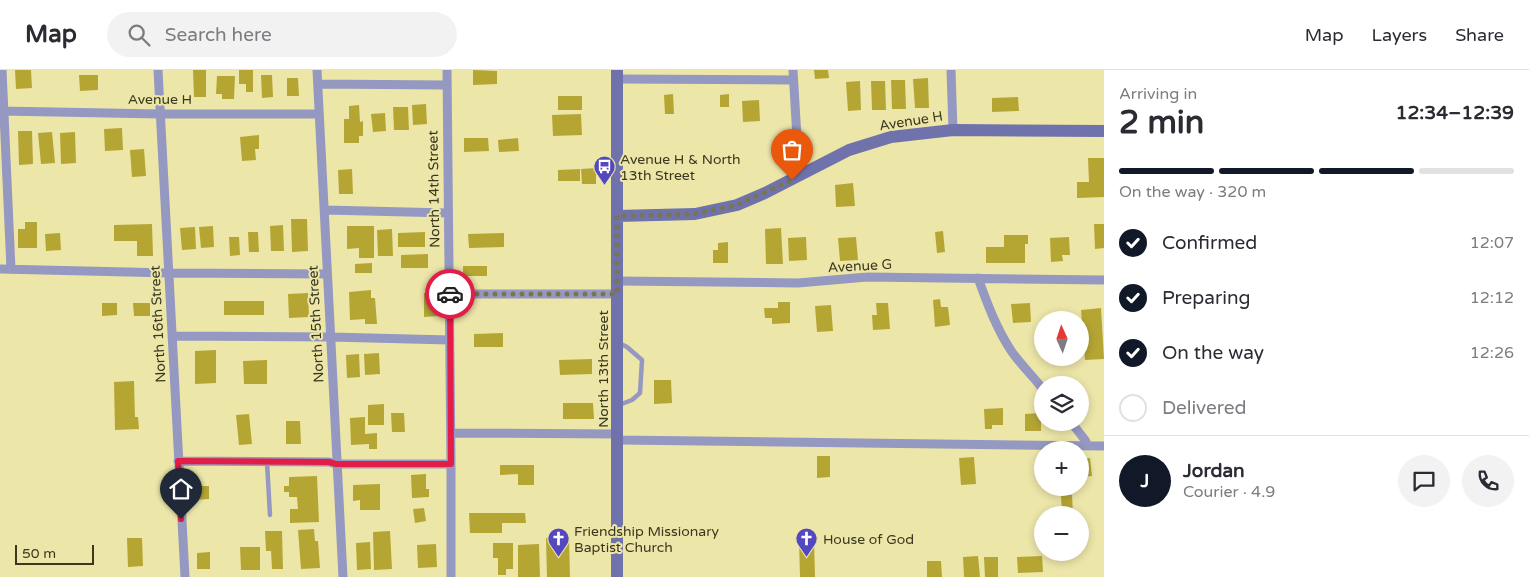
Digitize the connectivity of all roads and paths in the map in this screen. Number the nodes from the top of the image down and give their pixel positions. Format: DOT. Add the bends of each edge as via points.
graph roads {
  1 [pos="2,70"];
  2 [pos="158,70"];
  3 [pos="317,70"];
  4 [pos="447,70"];
  5 [pos="793,70"];
  6 [pos="951,70"];
  7 [pos="617,74"];
  8 [pos="793,80"];
  9 [pos="318,84"];
  10 [pos="447,85"];
  11 [pos="2,111"];
  12 [pos="161,114"];
  13 [pos="320,114"];
  14 [pos="953,130"];
  15 [pos="1104,131"];
  16 [pos="805,173"];
  17 [pos="325,210"];
  18 [pos="448,213"];
  19 [pos="617,216"];
  20 [pos="0,269"];
  21 [pos="11,269"];
  22 [pos="170,273"];
  23 [pos="327,274"];
  24 [pos="978,278"];
  25 [pos="1104,280"];
  26 [pos="617,287"];
  27 [pos="449,294"];
  28 [pos="172,336"];
  29 [pos="330,337"];
  30 [pos="450,340"];
  31 [pos="617,342"];
  32 [pos="1034,378"];
  33 [pos="618,405"];
  34 [pos="1078,431"];
  35 [pos="451,433"];
  36 [pos="618,437"];
  37 [pos="1086,441"];
  38 [pos="1034,445"];
  39 [pos="1089,446"];
  40 [pos="1104,446"];
  41 [pos="178,461"];
  42 [pos="266,462"];
  43 [pos="336,464"];
  44 [pos="451,464"];
  45 [pos="270,515"];
  46 [pos="184,577"];
  47 [pos="343,577"];
  48 [pos="451,577"];
  49 [pos="617,577"];
  1 -- 11 [label="street"];
  2 -- 12 [label="street, North 16th Street"];
  3 -- 9 [label="street, North 15th Street"];
  4 -- 10 [label="street, North 14th Street"];
  5 -- 8 [label="street"];
  6 -- 14 [label="street"];
  7 -- 8 [label="street"];
  7 -- 19 [label="street, North 13th Street"];
  8 -- 16 [label="street" via="798,155"];
  9 -- 10 [label="street"];
  9 -- 13 [label="street, North 15th Street"];
  10 -- 18 [label="street, North 14th Street"];
  11 -- 12 [label="street, Avenue H"];
  11 -- 21 [label="street"];
  12 -- 13 [label="street, Avenue H"];
  12 -- 22 [label="street, North 16th Street"];
  13 -- 17 [label="street, North 15th Street"];
  14 -- 15 [label="street, Avenue H"];
  14 -- 16 [label="street, Avenue H" via="891,137 849,150"];
  16 -- 19 [label="street, Avenue H" via="737,205 694,214"];
  17 -- 18 [label="street"];
  17 -- 23 [label="street, North 15th Street"];
  18 -- 27 [label="street, North 14th Street"];
  19 -- 26 [label="street, North 13th Street"];
  20 -- 21 [label="street"];
  21 -- 22 [label="street"];
  22 -- 23 [label="street"];
  22 -- 28 [label="street, North 16th Street"];
  23 -- 29 [label="street, North 15th Street"];
  24 -- 25 [label="street, Avenue G"];
  24 -- 26 [label="street, Avenue G" via="867,277 798,283"];
  24 -- 32 [label="street" via="992,316 1008,346"];
  26 -- 27 [label="street, Avenue G"];
  26 -- 31 [label="street, North 13th Street"];
  27 -- 30 [label="street, North 14th Street"];
  28 -- 29 [label="street"];
  28 -- 41 [label="street, North 16th Street"];
  29 -- 30 [label="street"];
  29 -- 43 [label="street, North 15th Street"];
  30 -- 35 [label="street, North 14th Street"];
  31 -- 33 [label="street, North 13th Street"];
  31 -- 33 [label="lane" via="642,360 640,393"];
  33 -- 36 [label="street, North 13th Street"];
  34 -- 37 [label="street"];
  35 -- 36 [label="street"];
  35 -- 44 [label="street, North 14th Street"];
  36 -- 38 [label="street"];
  36 -- 49 [label="street, North 13th Street"];
  39 -- 40 [label="street"];
  41 -- 42 [label="street"];
  41 -- 46 [label="street, North 16th Street"];
  42 -- 43 [label="street"];
  42 -- 45 [label="lane"];
  43 -- 44 [label="street"];
  43 -- 47 [label="street, North 15th Street"];
  44 -- 48 [label="street, North 14th Street"];
}
